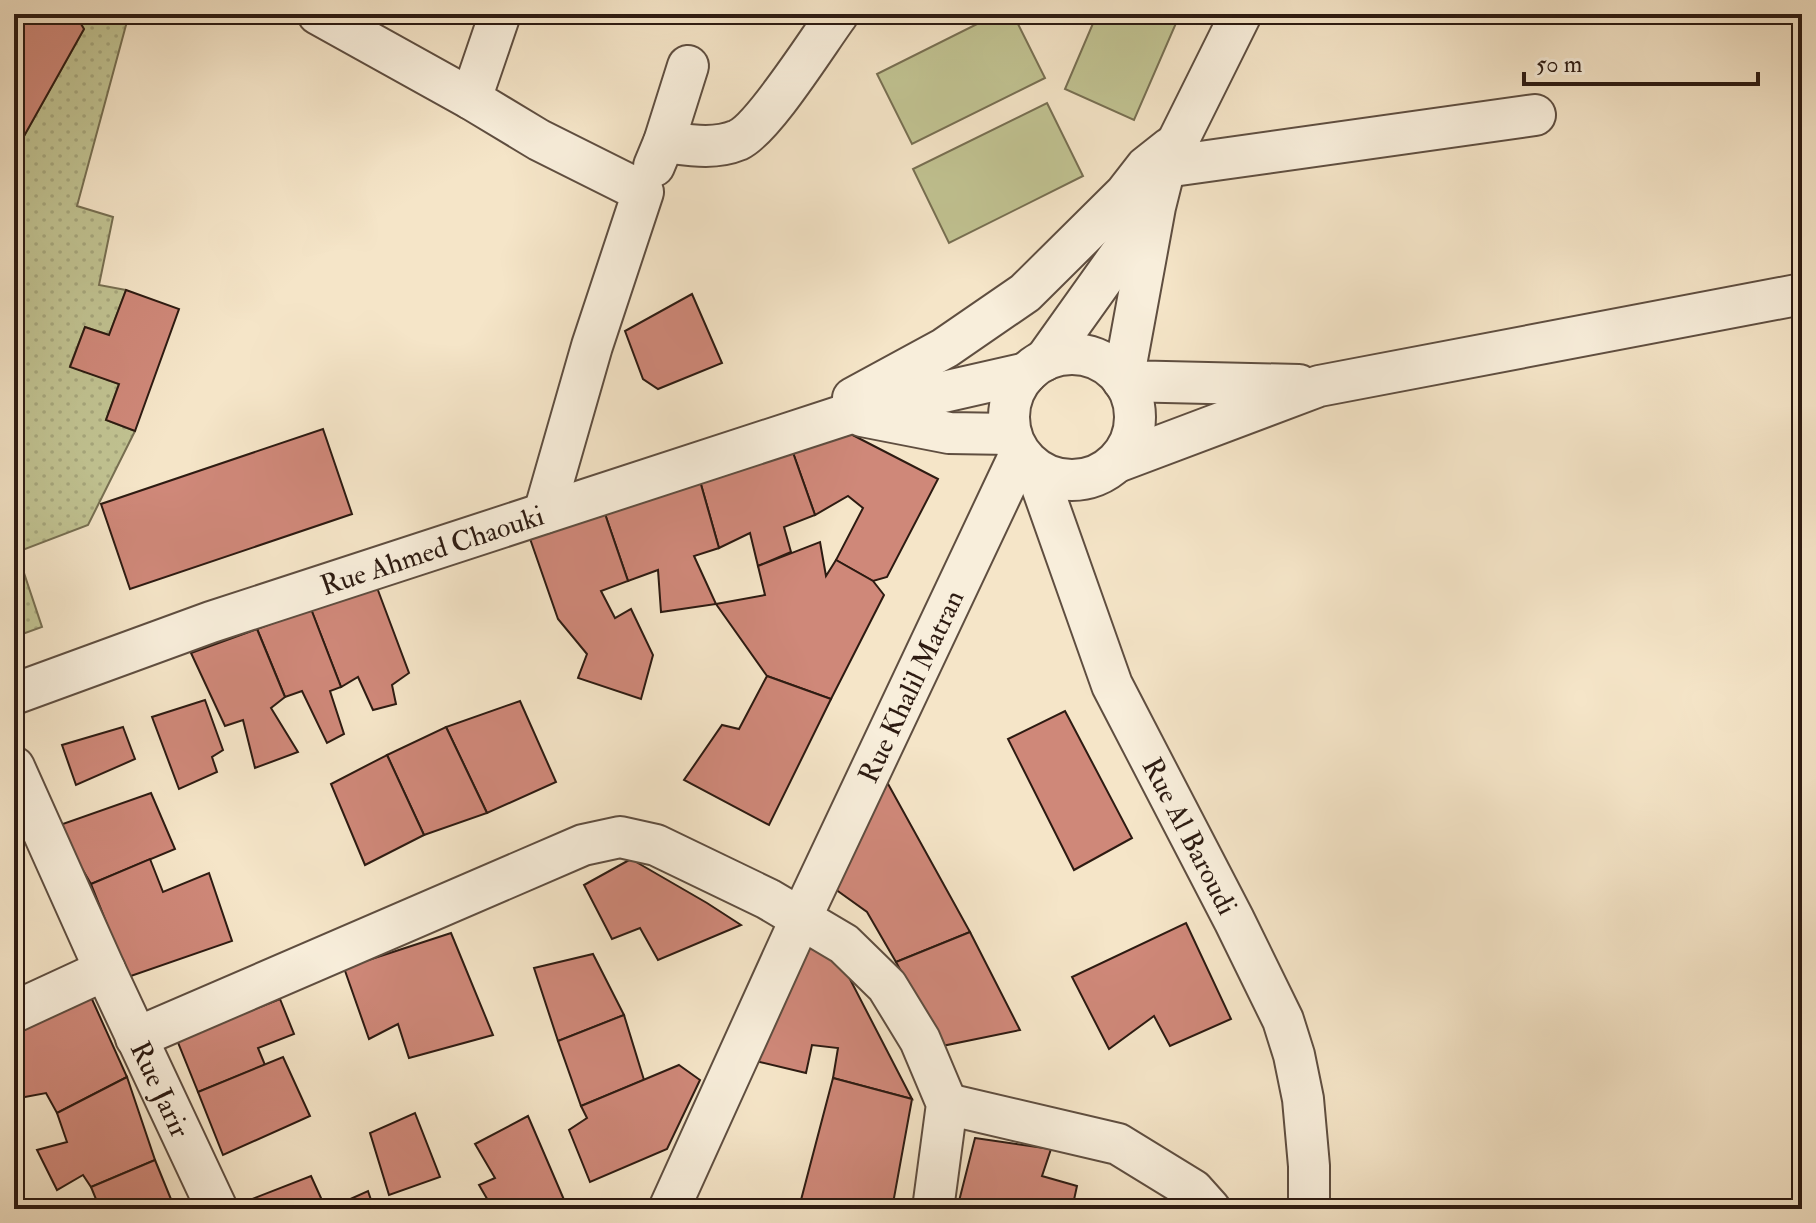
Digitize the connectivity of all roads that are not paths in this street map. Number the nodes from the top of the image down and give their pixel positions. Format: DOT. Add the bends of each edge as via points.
graph roads {
  1 [pos="318,14"];
  2 [pos="500,14"];
  3 [pos="838,14"];
  4 [pos="1241,14"];
  5 [pos="688,66"];
  6 [pos="471,99"];
  7 [pos="1535,115"];
  8 [pos="664,142"];
  9 [pos="1172,154"];
  10 [pos="643,192"];
  11 [pos="1155,207"];
  12 [pos="1802,294"];
  13 [pos="1036,366"];
  14 [pos="1123,381"];
  15 [pos="1319,386"];
  16 [pos="838,418"];
  17 [pos="1022,453"];
  18 [pos="1117,462"];
  19 [pos="544,513"];
  20 [pos="14,694"];
  21 [pos="14,767"];
  22 [pos="801,918"];
  23 [pos="105,970"];
  24 [pos="14,1012"];
  25 [pos="136,1038"];
  26 [pos="947,1104"];
  27 [pos="217,1209"];
  28 [pos="669,1209"];
  29 [pos="933,1209"];
  30 [pos="1210,1209"];
  31 [pos="1309,1209"];
  1 -- 6 [label="street"];
  2 -- 6 [label="street"];
  3 -- 8 [label="street" via="760,122 738,139 703,147"];
  4 -- 9 [label="street"];
  5 -- 8 [label="street"];
  6 -- 10 [label="street"];
  7 -- 9 [label="street"];
  8 -- 10 [label="street"];
  9 -- 11 [label="street"];
  9 -- 16 [label="street" via="1146,167 1025,293 945,348 845,402"];
  10 -- 19 [label="street"];
  11 -- 13 [label="street"];
  11 -- 14 [label="street"];
  12 -- 15 [label="street"];
  13 -- 14 [label="street" via="1066,354 1088,356"];
  13 -- 16 [label="street, Rue Ahmed Chaouki"];
  13 -- 17 [label="street" via="1014,391 1008,412"];
  14 -- 15 [label="street"];
  14 -- 18 [label="street" via="1133,401 1135,423"];
  15 -- 18 [label="street"];
  16 -- 17 [label="street, Rue Ahmed Chaouki" via="949,433"];
  16 -- 19 [label="street, Rue Ahmed Chaouki"];
  17 -- 18 [label="street" via="1056,479 1078,481"];
  17 -- 22 [label="street, Rue Khalil Matran"];
  17 -- 31 [label="street, Rue Al Baroudi" via="1112,685 1283,1020 1303,1099"];
  19 -- 20 [label="street, Rue Ahmed Chaouki" via="211,622"];
  21 -- 23 [label="street, Rue Jarir"];
  22 -- 25 [label="street" via="656,845 620,837 583,845"];
  22 -- 26 [label="street" via="844,944 887,986 920,1040"];
  22 -- 28 [label="street, Rue Khalil Matran"];
  23 -- 24 [label="street"];
  23 -- 25 [label="street, Rue Jarir"];
  25 -- 27 [label="street, Rue Jarir"];
  26 -- 29 [label="street"];
  26 -- 30 [label="street" via="1118,1144 1193,1190"];
}
